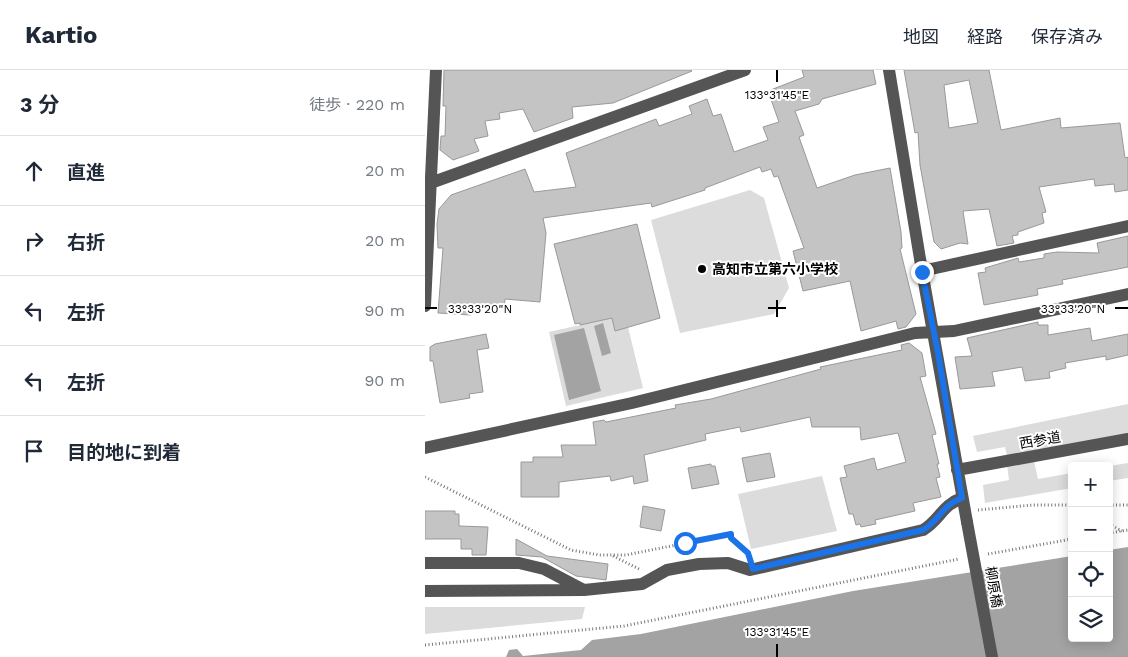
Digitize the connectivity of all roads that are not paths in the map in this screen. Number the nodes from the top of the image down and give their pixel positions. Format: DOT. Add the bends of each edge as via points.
graph roads {
  1 [pos="436,70"];
  2 [pos="745,70"];
  3 [pos="889,70"];
  4 [pos="428,185"];
  5 [pos="1128,226"];
  6 [pos="922,272"];
  7 [pos="1128,294"];
  8 [pos="425,306"];
  9 [pos="934,332"];
  10 [pos="1128,439"];
  11 [pos="425,448"];
  12 [pos="957,470"];
  13 [pos="962,498"];
  14 [pos="425,563"];
  15 [pos="584,590"];
  16 [pos="425,591"];
  17 [pos="992,657"];
  1 -- 4 [label="street"];
  2 -- 4 [label="street"];
  3 -- 6 [label="street, 柳原橋"];
  4 -- 8 [label="street"];
  5 -- 6 [label="street"];
  6 -- 9 [label="street, 柳原橋"];
  7 -- 9 [label="street" via="954,331"];
  9 -- 11 [label="street" via="915,333 633,403"];
  9 -- 12 [label="street, 柳原橋"];
  10 -- 12 [label="street, 西参道"];
  12 -- 13 [label="street, 柳原橋"];
  13 -- 15 [label="street" via="951,502 933,524 923,530 753,569 728,563 699,564 667,570 642,584"];
  13 -- 17 [label="street, 柳原橋, bridge"];
  14 -- 15 [label="street" via="519,564 544,569"];
  15 -- 16 [label="street"];
}
